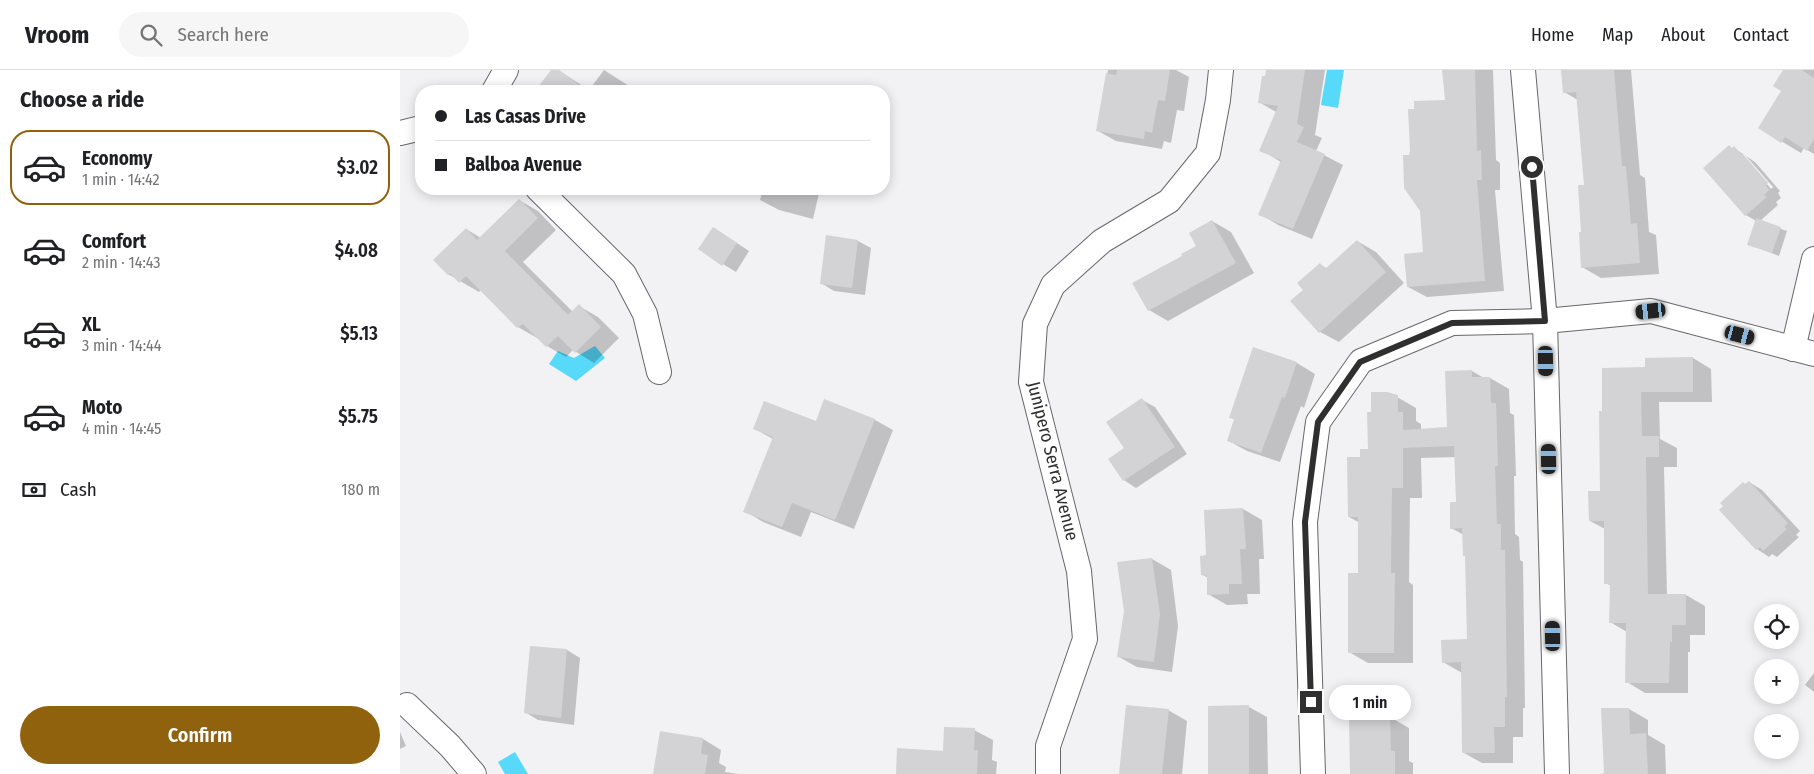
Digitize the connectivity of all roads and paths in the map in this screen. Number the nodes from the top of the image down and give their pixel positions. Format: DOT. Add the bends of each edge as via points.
graph roads {
  1 [pos="506,70"];
  2 [pos="1221,70"];
  3 [pos="1524,70"];
  4 [pos="497,85"];
  5 [pos="415,129"];
  6 [pos="400,133"];
  7 [pos="544,195"];
  8 [pos="1814,259"];
  9 [pos="1545,321"];
  10 [pos="1804,351"];
  11 [pos="659,372"];
  12 [pos="407,705"];
  13 [pos="474,774"];
  14 [pos="1048,774"];
  15 [pos="1313,774"];
  16 [pos="1557,774"];
  1 -- 4 [label="street"];
  2 -- 14 [label="street, Junipero Serra Avenue" via="1208,153 1169,202 1102,241 1053,285 1035,324 1031,382 1079,571 1084,639 1048,746"];
  3 -- 9 [label="street"];
  5 -- 6 [label="street"];
  7 -- 11 [label="street" via="624,274 645,314"];
  8 -- 10 [label="street"];
  9 -- 10 [label="street" via="1651,311"];
  9 -- 15 [label="street" via="1452,323 1360,362 1318,422 1305,522"];
  9 -- 16 [label="street"];
  12 -- 13 [label="street"];
}
